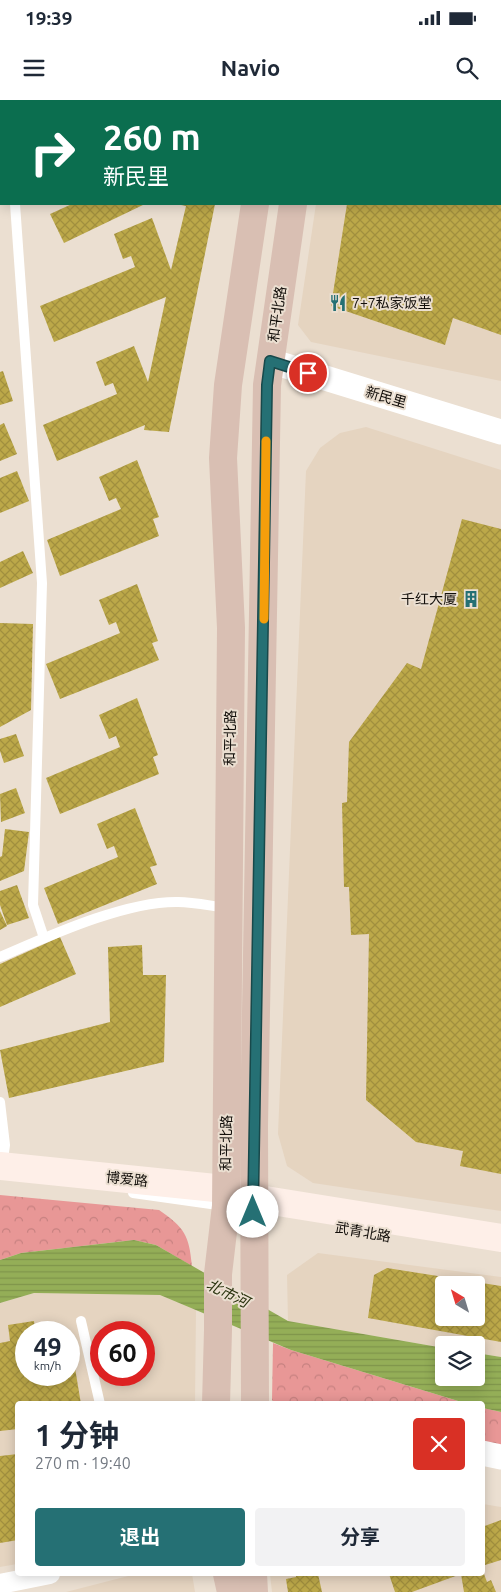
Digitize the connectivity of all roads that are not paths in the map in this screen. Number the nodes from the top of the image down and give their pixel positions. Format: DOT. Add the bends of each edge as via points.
graph roads {
  1 [pos="15,205"];
  2 [pos="255,205"];
  3 [pos="294,205"];
  4 [pos="270,361"];
  5 [pos="501,432"];
  6 [pos="228,908"];
  7 [pos="44,938"];
  8 [pos="0,957"];
  9 [pos="0,1102"];
  10 [pos="1,1166"];
  11 [pos="126,1193"];
  12 [pos="226,1198"];
  13 [pos="253,1205"];
  14 [pos="501,1238"];
  15 [pos="501,1256"];
  16 [pos="81,1320"];
  17 [pos="99,1401"];
  18 [pos="216,1401"];
  19 [pos="255,1401"];
  20 [pos="485,1454"];
  21 [pos="501,1457"];
  22 [pos="40,1576"];
  23 [pos="227,1576"];
  24 [pos="253,1576"];
  25 [pos="0,1584"];
  26 [pos="231,1592"];
  27 [pos="254,1592"];
  1 -- 7 [label="lane" via="42,583 34,905"];
  2 -- 6 [label="main road, 和平北路" via="228,385 223,458 231,628"];
  3 -- 4 [label="main road, 和平北路"];
  4 -- 5 [label="street, 新民里"];
  4 -- 13 [label="main road, 和平北路" via="267,385"];
  6 -- 7 [label="lane" via="177,902 138,906"];
  6 -- 12 [label="main road, 和平北路"];
  7 -- 8 [label="lane"];
  9 -- 10 [label="lane" via="5,1145"];
  10 -- 12 [label="main road, 博爱路"];
  11 -- 12 [label="lane"];
  12 -- 13 [label="main road, 博爱路"];
  12 -- 18 [label="main road, 和平北路" via="218,1274"];
  13 -- 14 [label="main road, 武青北路"];
  13 -- 15 [label="main road, 武青北路"];
  13 -- 19 [label="main road, 和平北路"];
  16 -- 17 [label="lane"];
  20 -- 21 [label="street"];
  22 -- 25 [label="street"];
  23 -- 26 [label="main road"];
  24 -- 27 [label="main road"];
}
